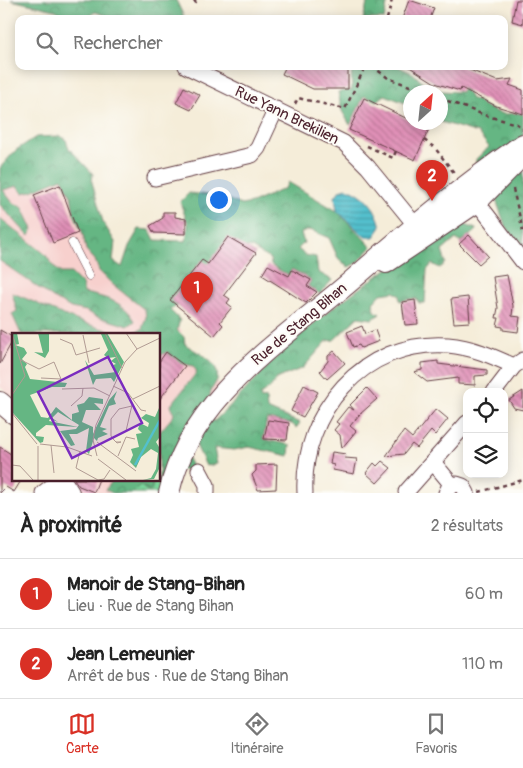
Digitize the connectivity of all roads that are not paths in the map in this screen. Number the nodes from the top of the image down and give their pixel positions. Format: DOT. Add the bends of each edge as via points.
graph roads {
  1 [pos="194,70"];
  2 [pos="282,112"];
  3 [pos="523,144"];
  4 [pos="523,155"];
  5 [pos="155,178"];
  6 [pos="471,195"];
  7 [pos="416,226"];
  8 [pos="72,243"];
  9 [pos="393,259"];
  10 [pos="523,262"];
  11 [pos="88,276"];
  12 [pos="351,281"];
  13 [pos="518,363"];
  14 [pos="497,388"];
  15 [pos="0,402"];
  16 [pos="12,412"];
  17 [pos="463,427"];
  18 [pos="432,462"];
  19 [pos="199,470"];
  20 [pos="60,480"];
  21 [pos="62,480"];
  22 [pos="72,480"];
  23 [pos="449,489"];
  24 [pos="406,492"];
  25 [pos="43,493"];
  26 [pos="69,493"];
  27 [pos="79,493"];
  28 [pos="169,493"];
  29 [pos="207,493"];
  30 [pos="305,493"];
  31 [pos="467,493"];
  1 -- 2 [label="street, Rue Yann Brekilien"];
  2 -- 5 [label="street" via="252,154"];
  2 -- 7 [label="street, Rue Yann Brekilien" via="348,146"];
  3 -- 6 [label="street, Rue de Stang Bihan"];
  4 -- 6 [label="street, Rue de Stang Bihan" via="505,175"];
  6 -- 7 [label="street, Rue de Stang Bihan"];
  6 -- 9 [label="street, Rue de Stang Bihan"];
  6 -- 10 [label="street"];
  7 -- 9 [label="street" via="421,232 396,250"];
  7 -- 12 [label="street, Rue de Stang Bihan" via="373,259"];
  8 -- 11 [label="lane"];
  9 -- 12 [label="street, Rue de Stang Bihan"];
  12 -- 28 [label="street, Rue de Stang Bihan" via="279,338 222,397 183,450"];
  13 -- 14 [label="street"];
  13 -- 30 [label="street" via="470,349 440,345 402,350 368,365 344,384 321,415 306,457"];
  15 -- 16 [label="street"];
  17 -- 18 [label="street"];
  18 -- 23 [label="street"];
  18 -- 24 [label="street"];
  19 -- 29 [label="street" via="207,485"];
  20 -- 25 [label="street"];
  21 -- 26 [label="street"];
  22 -- 27 [label="street"];
  23 -- 31 [label="street" via="463,486"];
}
